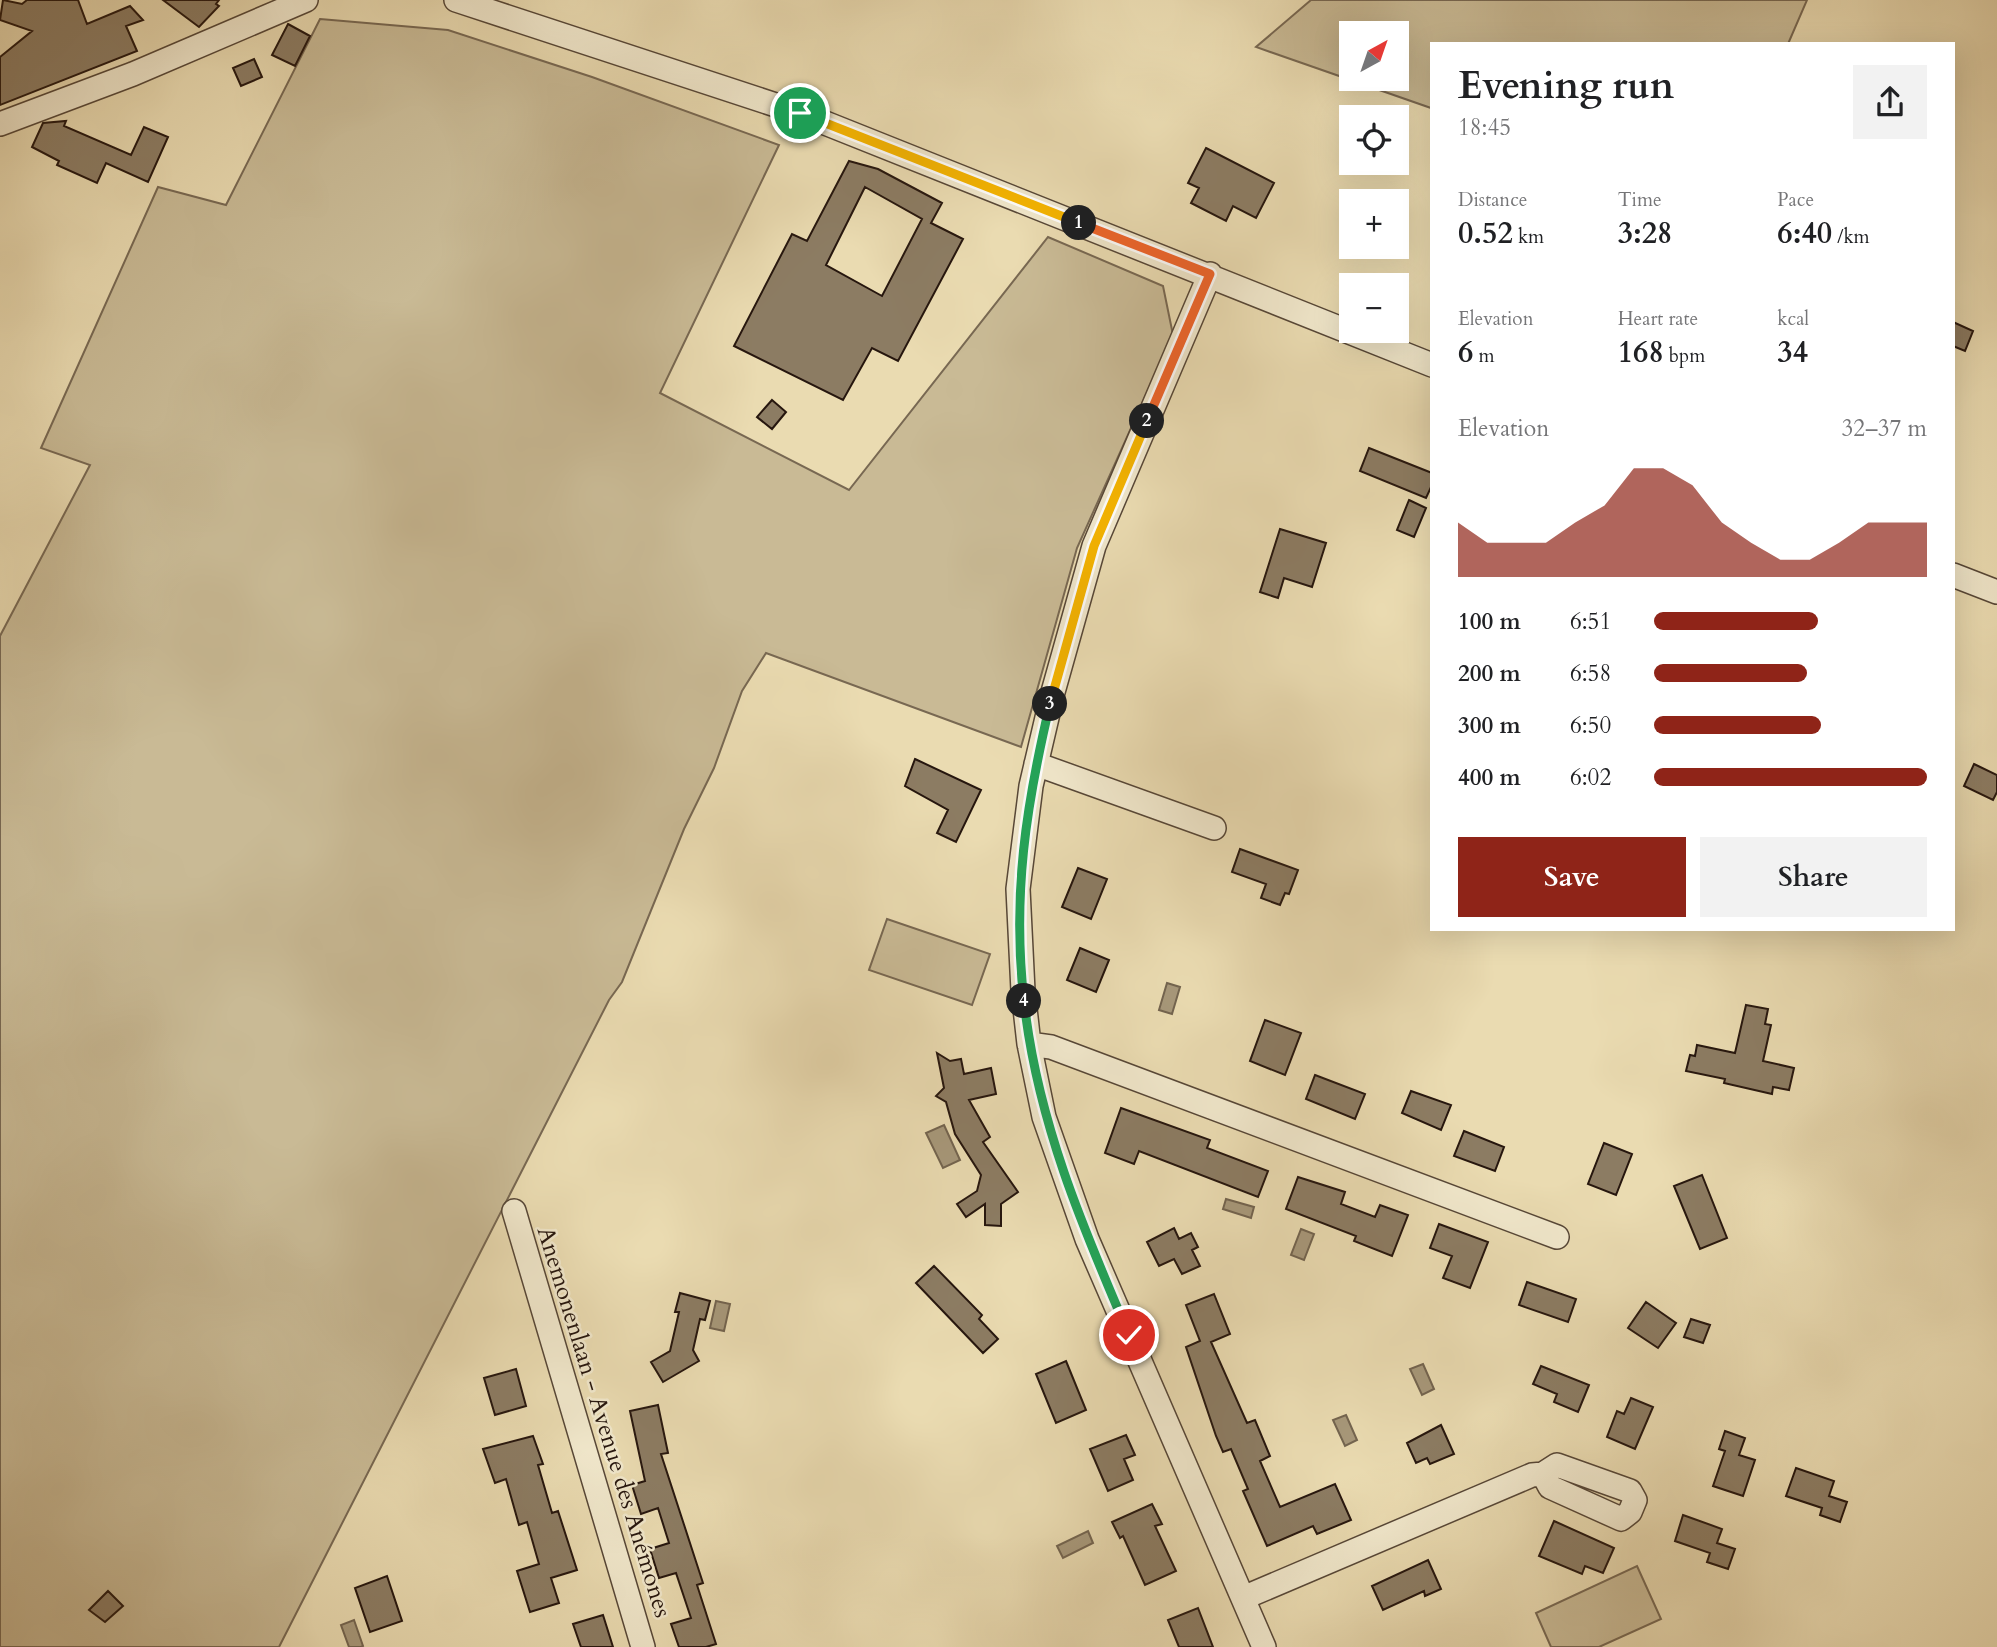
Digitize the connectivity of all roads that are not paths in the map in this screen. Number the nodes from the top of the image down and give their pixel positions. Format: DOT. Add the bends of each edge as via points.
graph roads {
  1 [pos="456,0"];
  2 [pos="298,1"];
  3 [pos="0,124"];
  4 [pos="1210,274"];
  5 [pos="1430,364"];
  6 [pos="1955,576"];
  7 [pos="1997,592"];
  8 [pos="1036,764"];
  9 [pos="1214,828"];
  10 [pos="1029,1044"];
  11 [pos="514,1211"];
  12 [pos="1556,1237"];
  13 [pos="1543,1474"];
  14 [pos="1243,1598"];
  15 [pos="643,1647"];
  16 [pos="1264,1647"];
  1 -- 4 [label="street" via="800,113"];
  2 -- 3 [label="street" via="133,74"];
  4 -- 5 [label="street"];
  4 -- 8 [label="street" via="1094,546"];
  6 -- 7 [label="street"];
  8 -- 9 [label="street"];
  8 -- 10 [label="street" via="1018,889"];
  10 -- 12 [label="street" via="1051,1047"];
  10 -- 14 [label="street" via="1044,1117 1087,1240"];
  11 -- 15 [label="street, Anemonenlaan - Avenue des Anémones"];
  13 -- 14 [label="street" via="1516,1480"];
  14 -- 16 [label="street"];
}
